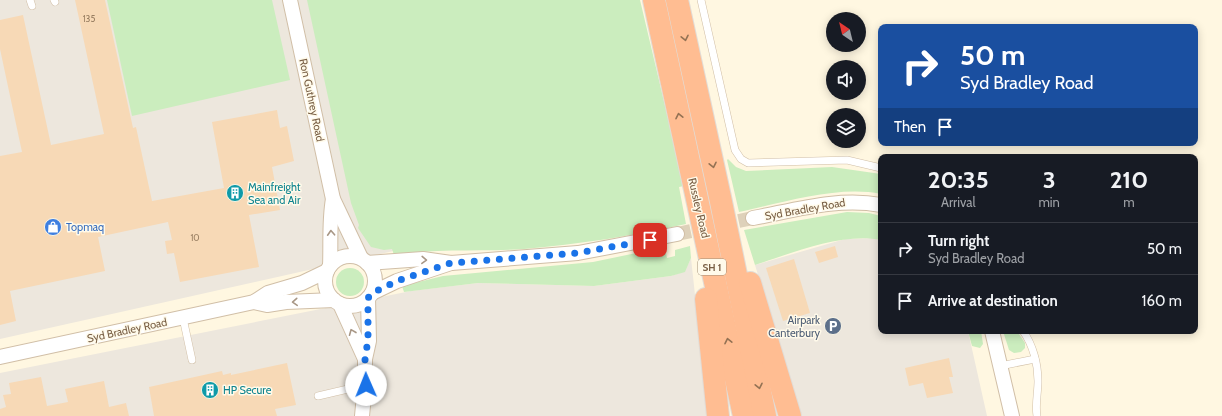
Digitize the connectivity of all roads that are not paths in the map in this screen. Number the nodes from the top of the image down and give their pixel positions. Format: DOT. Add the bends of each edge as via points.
graph roads {
  1 [pos="290,0"];
  2 [pos="654,0"];
  3 [pos="677,0"];
  4 [pos="701,0"];
  5 [pos="687,155"];
  6 [pos="878,167"];
  7 [pos="720,197"];
  8 [pos="333,200"];
  9 [pos="878,205"];
  10 [pos="753,218"];
  11 [pos="677,234"];
  12 [pos="364,261"];
  13 [pos="451,263"];
  14 [pos="328,269"];
  15 [pos="370,295"];
  16 [pos="254,302"];
  17 [pos="337,302"];
  18 [pos="183,318"];
  19 [pos="993,334"];
  20 [pos="1025,334"];
  21 [pos="0,357"];
  22 [pos="365,359"];
  23 [pos="1035,359"];
  24 [pos="192,360"];
  25 [pos="1000,366"];
  26 [pos="366,385"];
  27 [pos="318,396"];
  28 [pos="362,416"];
  29 [pos="718,416"];
  30 [pos="744,416"];
  31 [pos="765,416"];
  32 [pos="790,416"];
  33 [pos="1012,416"];
  34 [pos="1037,416"];
  1 -- 8 [label="street, Ron Guthrey Road"];
  5 -- 2 [label="highway, Russley Road / SH 1, one-way"];
  3 -- 7 [label="highway, Russley Road / SH 1, one-way"];
  4 -- 6 [label="lane" via="735,150 741,159 748,163 847,160"];
  5 -- 29 [label="highway"];
  30 -- 5 [label="highway, Russley Road / SH 1, one-way"];
  7 -- 31 [label="highway, Russley Road / SH 1, one-way"];
  7 -- 32 [label="highway" via="742,255"];
  8 -- 12 [label="street, Ron Guthrey Road"];
  14 -- 8 [label="street, Ron Guthrey Road, one-way"];
  9 -- 10 [label="street, Syd Bradley Road" via="834,203"];
  11 -- 13 [label="street" via="578,253"];
  12 -- 13 [label="street, one-way" via="422,259"];
  12 -- 14 [label="street" via="355,256 341,258"];
  12 -- 15 [label="street" via="375,276"];
  13 -- 15 [label="street" via="397,281"];
  14 -- 16 [label="street, Syd Bradley Road" via="302,283 268,293"];
  14 -- 17 [label="street" via="325,283 330,295"];
  15 -- 17 [label="street" via="355,305"];
  15 -- 22 [label="street"];
  17 -- 16 [label="street, Syd Bradley Road, one-way" via="267,305"];
  16 -- 18 [label="street, Syd Bradley Road"];
  22 -- 17 [label="street, one-way"];
  18 -- 21 [label="street, Syd Bradley Road"];
  18 -- 24 [label="lane"];
  19 -- 25 [label="street"];
  20 -- 23 [label="lane" via="1031,342"];
  22 -- 26 [label="street"];
  23 -- 25 [label="lane"];
  23 -- 34 [label="lane" via="1038,375"];
  25 -- 33 [label="street"];
  26 -- 27 [label="lane"];
  26 -- 28 [label="street"];
}
